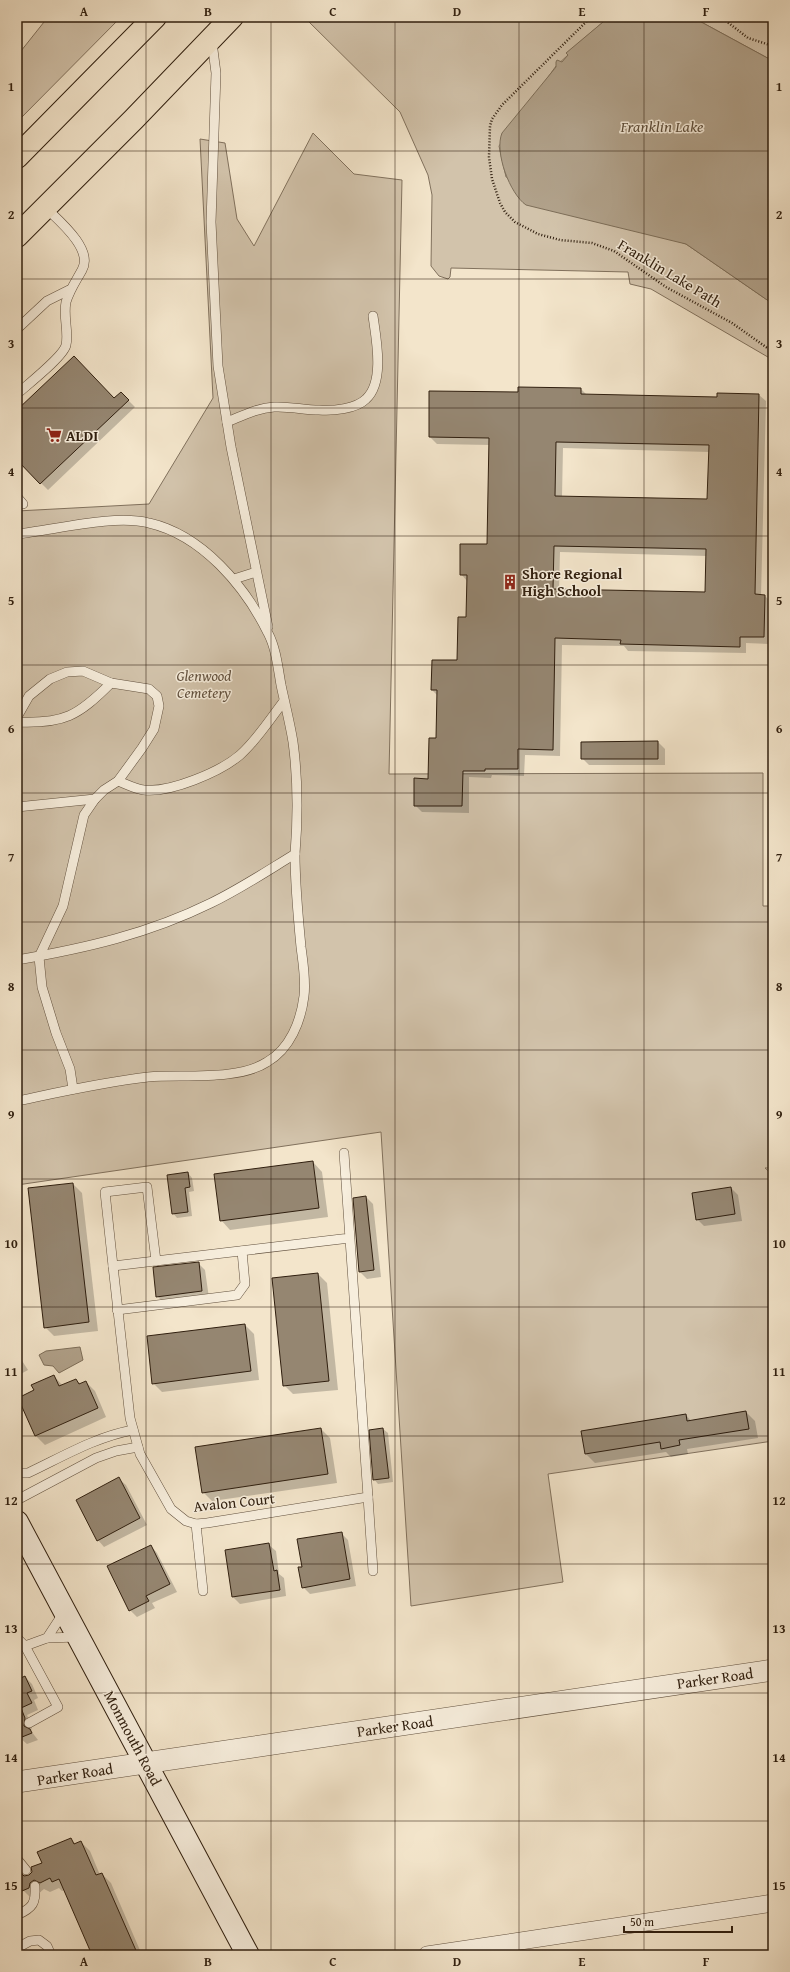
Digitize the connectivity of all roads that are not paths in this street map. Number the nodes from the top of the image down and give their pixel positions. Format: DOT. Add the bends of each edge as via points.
graph roads {
  1 [pos="155,17"];
  2 [pos="232,17"];
  3 [pos="211,38"];
  4 [pos="17,157"];
  5 [pos="45,207"];
  6 [pos="17,236"];
  7 [pos="69,290"];
  8 [pos="373,316"];
  9 [pos="17,329"];
  10 [pos="17,394"];
  11 [pos="227,422"];
  12 [pos="17,534"];
  13 [pos="256,572"];
  14 [pos="234,579"];
  15 [pos="269,633"];
  16 [pos="111,683"];
  17 [pos="284,701"];
  18 [pos="17,717"];
  19 [pos="17,722"];
  20 [pos="118,781"];
  21 [pos="95,799"];
  22 [pos="17,807"];
  23 [pos="295,854"];
  24 [pos="39,957"];
  25 [pos="17,960"];
  26 [pos="73,1089"];
  27 [pos="17,1101"];
  28 [pos="344,1153"];
  29 [pos="350,1238"];
  30 [pos="242,1251"];
  31 [pos="156,1261"];
  32 [pos="113,1266"];
  33 [pos="118,1310"];
  34 [pos="133,1430"];
  35 [pos="138,1447"];
  36 [pos="17,1473"];
  37 [pos="368,1497"];
  38 [pos="17,1500"];
  39 [pos="17,1522"];
  40 [pos="196,1524"];
  41 [pos="373,1571"];
  42 [pos="203,1591"];
  43 [pos="65,1610"];
  44 [pos="80,1637"];
  45 [pos="17,1638"];
  46 [pos="47,1638"];
  47 [pos="25,1646"];
  48 [pos="773,1670"];
  49 [pos="29,1723"];
  50 [pos="146,1763"];
  51 [pos="17,1782"];
  52 [pos="17,1859"];
  53 [pos="26,1870"];
  54 [pos="35,1886"];
  55 [pos="773,1903"];
  56 [pos="17,1915"];
  57 [pos="17,1948"];
  58 [pos="51,1955"];
  59 [pos="248,1955"];
  60 [pos="427,1955"];
  1 -- 4 [label="highway"];
  2 -- 3 [label="highway"];
  3 -- 5 [label="highway"];
  3 -- 11 [label="lane" via="216,73 211,222 218,366"];
  5 -- 6 [label="highway"];
  5 -- 7 [label="lane" via="76,239 81,248 83,269"];
  7 -- 9 [label="lane" via="47,301"];
  7 -- 10 [label="lane" via="65,309 67,339 64,352"];
  8 -- 11 [label="lane" via="378,370 366,400 347,408 330,410 274,407 259,409"];
  11 -- 13 [label="lane"];
  12 -- 14 [label="lane" via="114,520 150,523 189,540"];
  13 -- 14 [label="lane"];
  13 -- 15 [label="lane"];
  14 -- 15 [label="lane"];
  15 -- 17 [label="lane"];
  16 -- 18 [label="lane" via="83,670 67,672 50,679 29,696"];
  16 -- 19 [label="lane" via="90,704 66,718 41,723"];
  16 -- 20 [label="lane" via="149,689 157,696 159,706 154,729"];
  17 -- 20 [label="lane" via="240,755 208,774 177,785 144,790"];
  17 -- 23 [label="lane" via="293,741 296,779"];
  20 -- 21 [label="lane"];
  21 -- 22 [label="lane"];
  21 -- 24 [label="lane" via="84,815 80,827 63,906"];
  23 -- 24 [label="lane" via="238,889 179,917 141,932 96,945"];
  23 -- 26 [label="lane" via="304,994 295,1030 285,1046 258,1067 244,1071 215,1075 149,1077"];
  24 -- 25 [label="lane"];
  24 -- 26 [label="lane" via="42,987 70,1069"];
  26 -- 27 [label="lane"];
  28 -- 29 [label="lane"];
  29 -- 30 [label="lane"];
  29 -- 37 [label="lane"];
  30 -- 31 [label="lane"];
  30 -- 33 [label="lane" via="245,1284 238,1295"];
  31 -- 32 [label="lane"];
  31 -- 32 [label="lane, Avalon Court" via="147,1188 105,1192"];
  32 -- 33 [label="lane, Avalon Court"];
  33 -- 34 [label="lane, Avalon Court"];
  34 -- 35 [label="lane, Avalon Court"];
  34 -- 36 [label="lane" via="96,1440 28,1474"];
  35 -- 38 [label="lane" via="96,1458"];
  35 -- 40 [label="lane, Avalon Court" via="171,1509 186,1521"];
  37 -- 40 [label="lane, Avalon Court"];
  37 -- 41 [label="lane"];
  39 -- 43 [label="main road, Monmouth Road"];
  40 -- 42 [label="lane"];
  43 -- 44 [label="main road, Monmouth Road"];
  43 -- 46 [label="lane"];
  44 -- 46 [label="lane"];
  44 -- 50 [label="main road, Monmouth Road"];
  45 -- 47 [label="lane"];
  46 -- 47 [label="lane"];
  47 -- 49 [label="lane" via="58,1707"];
  48 -- 50 [label="street, Parker Road"];
  50 -- 51 [label="street, Parker Road"];
  50 -- 59 [label="main road, Monmouth Road"];
  52 -- 53 [label="lane"];
  54 -- 56 [label="lane" via="36,1897 30,1909"];
  55 -- 60 [label="street"];
  57 -- 58 [label="lane" via="30,1941 39,1940"];
}
